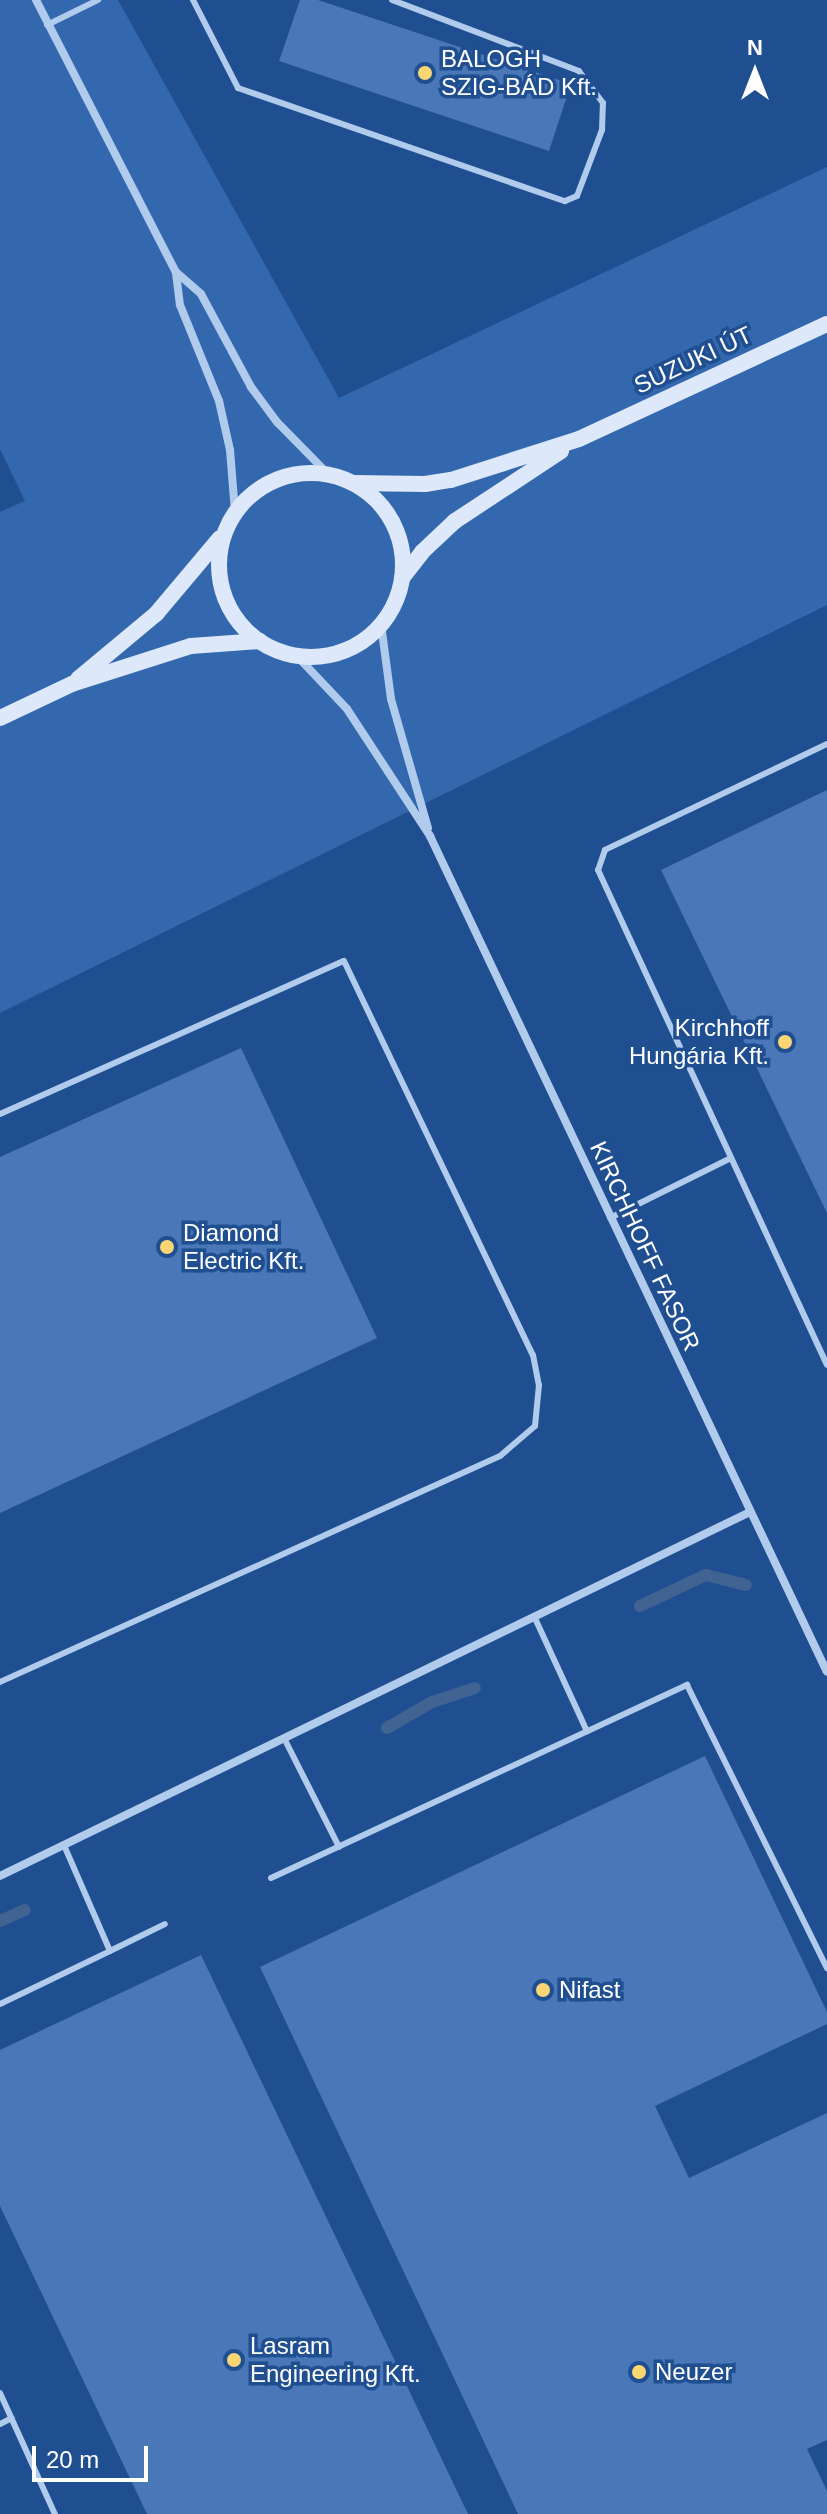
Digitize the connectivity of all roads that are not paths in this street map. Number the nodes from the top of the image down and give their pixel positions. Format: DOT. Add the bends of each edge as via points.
graph roads {
  1 [pos="36,0"];
  2 [pos="98,0"];
  3 [pos="193,0"];
  4 [pos="392,0"];
  5 [pos="47,25"];
  6 [pos="176,272"];
  7 [pos="827,324"];
  8 [pos="579,439"];
  9 [pos="329,475"];
  10 [pos="353,483"];
  11 [pos="235,512"];
  12 [pos="224,534"];
  13 [pos="401,579"];
  14 [pos="381,624"];
  15 [pos="260,641"];
  16 [pos="296,655"];
  17 [pos="72,684"];
  18 [pos="0,718"];
  19 [pos="827,744"];
  20 [pos="430,836"];
  21 [pos="0,1114"];
  22 [pos="731,1158"];
  23 [pos="610,1218"];
  24 [pos="827,1365"];
  25 [pos="750,1512"];
  26 [pos="534,1616"];
  27 [pos="827,1672"];
  28 [pos="0,1682"];
  29 [pos="587,1731"];
  30 [pos="284,1738"];
  31 [pos="64,1845"];
  32 [pos="339,1847"];
  33 [pos="0,1876"];
  34 [pos="271,1878"];
  35 [pos="165,1924"];
  36 [pos="110,1951"];
  37 [pos="827,1968"];
  38 [pos="0,2004"];
  39 [pos="0,2393"];
  40 [pos="12,2418"];
  41 [pos="0,2424"];
  42 [pos="55,2514"];
  1 -- 5 [label="street"];
  2 -- 5 [label="lane"];
  3 -- 4 [label="lane" via="238,88 565,201 577,196 602,130 603,103 579,71"];
  5 -- 6 [label="street"];
  6 -- 9 [label="street" via="201,294 268,410"];
  6 -- 11 [label="street" via="180,305 219,401"];
  7 -- 8 [label="main road, SUZUKI ÚT"];
  8 -- 10 [label="main road" via="451,480"];
  8 -- 13 [label="main road" via="455,521"];
  9 -- 10 [label="main road"];
  9 -- 11 [label="main road" via="298,473 270,482"];
  10 -- 13 [label="main road" via="378,501 394,525 402,553"];
  11 -- 12 [label="main road"];
  12 -- 15 [label="main road" via="218,566 224,596 238,621"];
  12 -- 17 [label="main road" via="156,614"];
  13 -- 14 [label="main road"];
  14 -- 16 [label="main road" via="341,652"];
  14 -- 20 [label="street, KIRCHHOFF FASOR" via="391,699"];
  15 -- 16 [label="main road"];
  15 -- 17 [label="main road" via="191,646"];
  16 -- 20 [label="street, KIRCHHOFF FASOR" via="347,709"];
  17 -- 18 [label="main road"];
  19 -- 22 [label="lane" via="605,850 598,870"];
  20 -- 23 [label="street, KIRCHHOFF FASOR"];
  21 -- 28 [label="lane" via="344,961 533,1355 539,1385 535,1426 500,1456"];
  22 -- 23 [label="lane"];
  22 -- 24 [label="lane"];
  23 -- 25 [label="street, KIRCHHOFF FASOR"];
  25 -- 26 [label="street"];
  25 -- 27 [label="street, KIRCHHOFF FASOR"];
  26 -- 29 [label="lane"];
  26 -- 30 [label="street"];
  29 -- 32 [label="lane"];
  29 -- 37 [label="lane" via="687,1685"];
  30 -- 31 [label="street"];
  30 -- 32 [label="lane"];
  31 -- 33 [label="street"];
  31 -- 36 [label="lane"];
  32 -- 34 [label="lane"];
  35 -- 36 [label="lane"];
  36 -- 38 [label="lane"];
  39 -- 40 [label="lane"];
  40 -- 41 [label="lane"];
  40 -- 42 [label="lane"];
}
